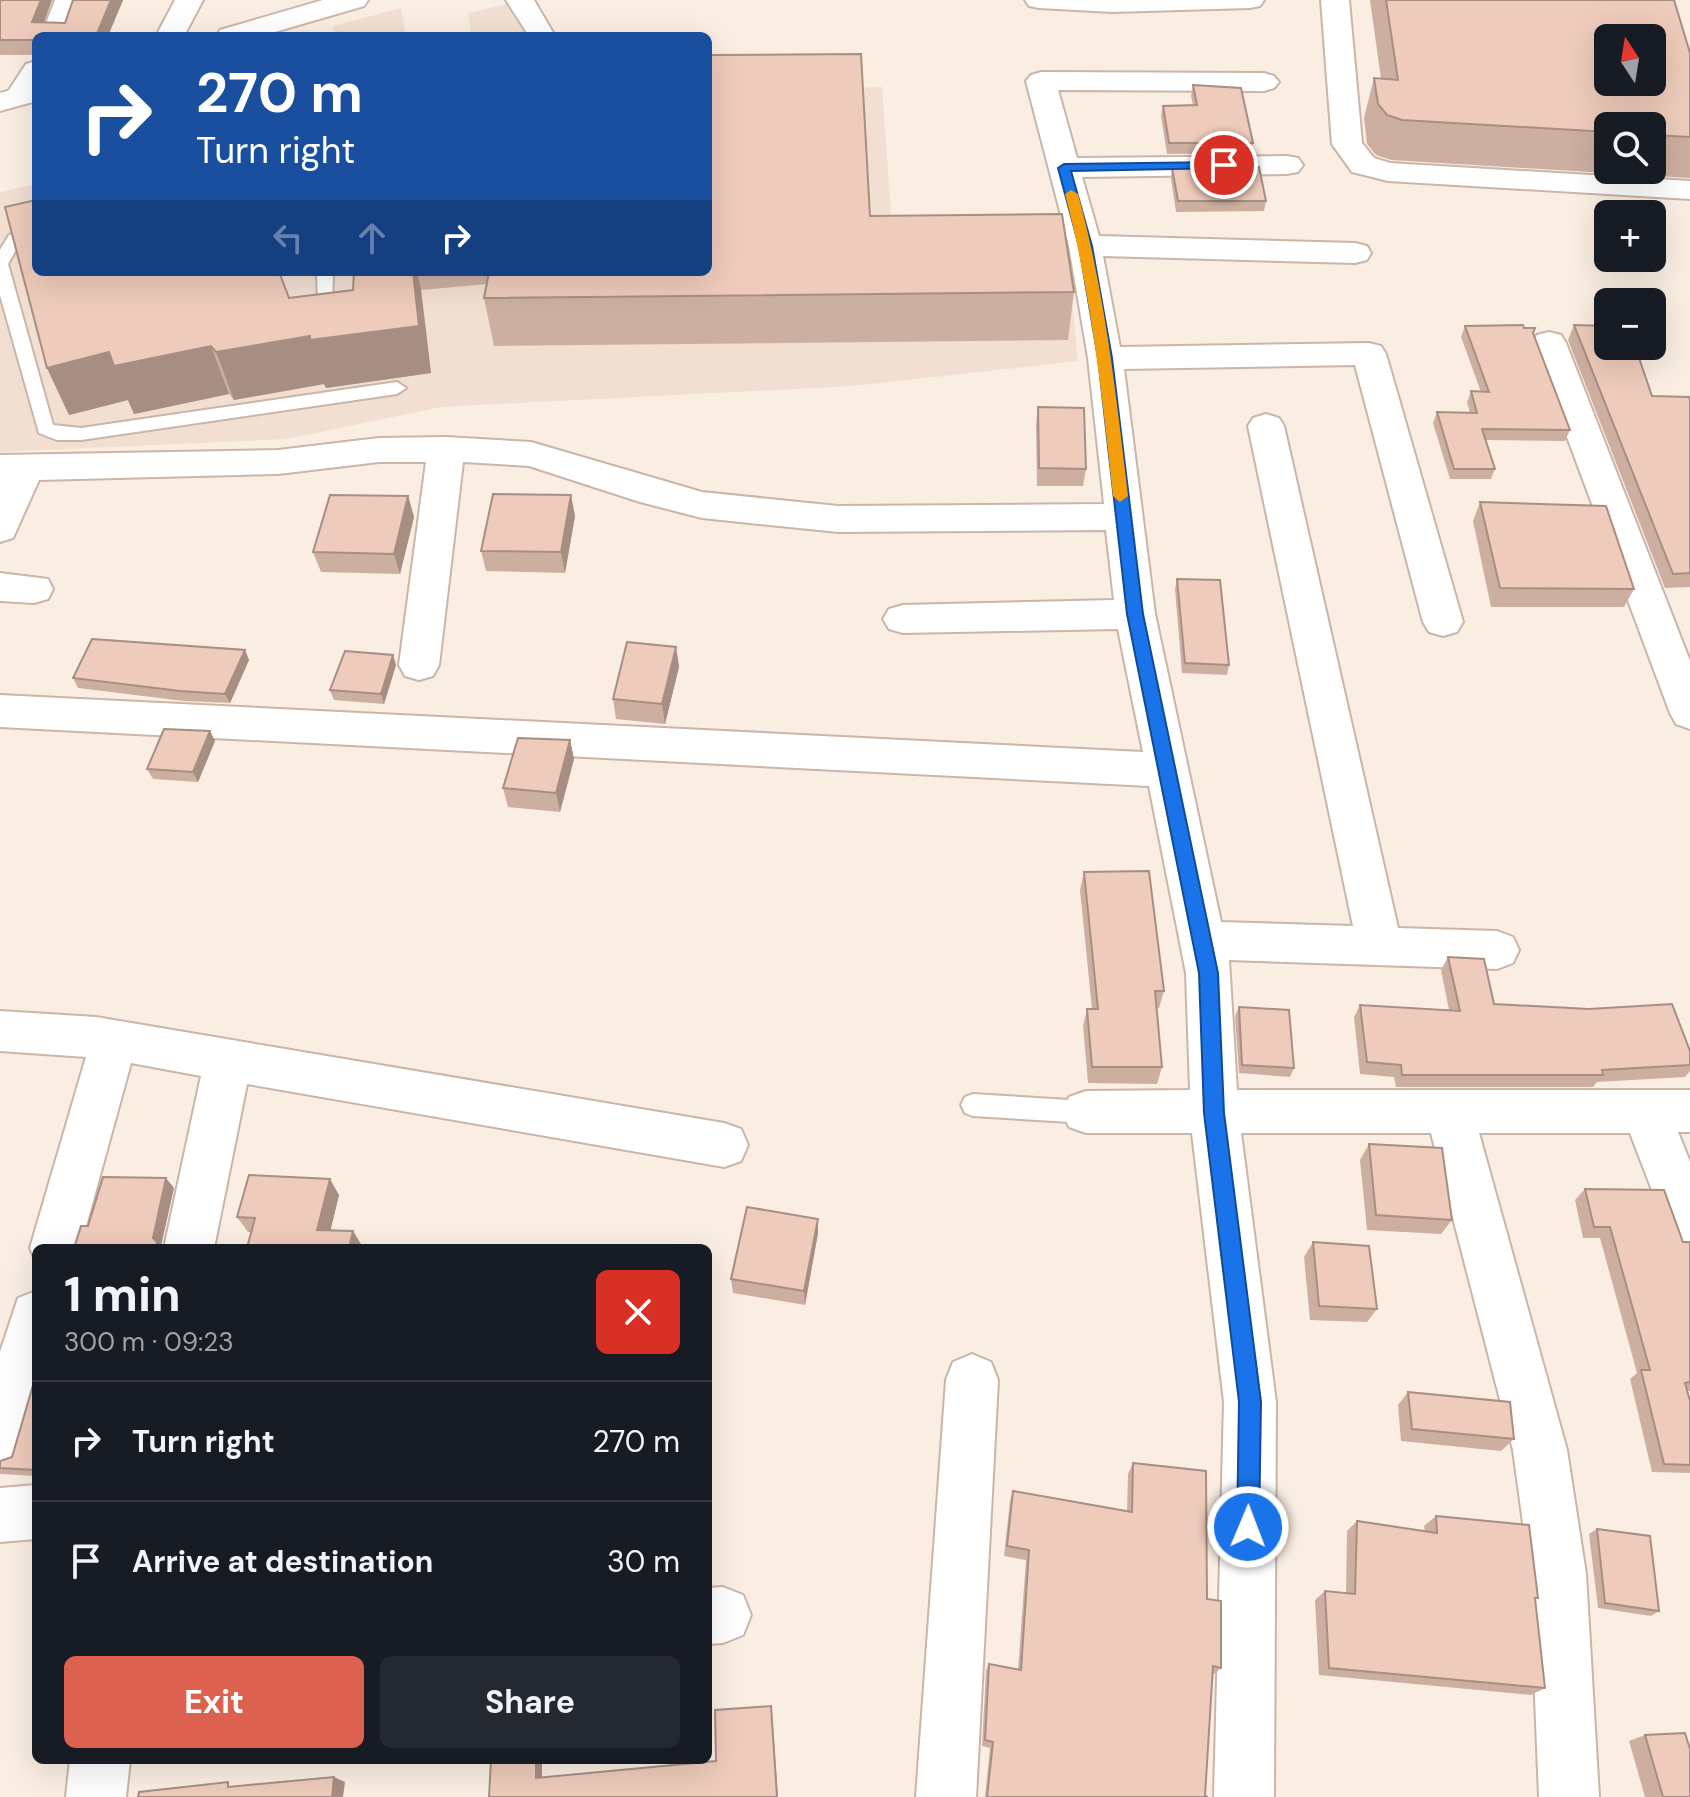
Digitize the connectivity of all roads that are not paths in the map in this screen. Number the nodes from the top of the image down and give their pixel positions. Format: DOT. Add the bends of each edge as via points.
graph roads {
  1 [pos="69,0"];
  2 [pos="189,0"];
  3 [pos="354,0"];
  4 [pos="520,0"];
  5 [pos="1039,0"];
  6 [pos="1250,0"];
  7 [pos="1335,0"];
  8 [pos="57,32"];
  9 [pos="172,32"];
  10 [pos="244,32"];
  11 [pos="541,32"];
  12 [pos="32,76"];
  13 [pos="1264,82"];
  14 [pos="19,97"];
  15 [pos="1287,165"];
  16 [pos="1064,168"];
  17 [pos="1690,190"];
  18 [pos="32,231"];
  19 [pos="1085,246"];
  20 [pos="1355,253"];
  21 [pos="0,264"];
  22 [pos="325,276"];
  23 [pos="326,302"];
  24 [pos="1549,343"];
  25 [pos="1105,358"];
  26 [pos="397,388"];
  27 [pos="1266,426"];
  28 [pos="446,449"];
  29 [pos="12,468"];
  30 [pos="1122,517"];
  31 [pos="0,529"];
  32 [pos="1135,614"];
  33 [pos="903,619"];
  34 [pos="1443,622"];
  35 [pos="419,665"];
  36 [pos="0,711"];
  37 [pos="1690,713"];
  38 [pos="1167,770"];
  39 [pos="1202,940"];
  40 [pos="1380,946"];
  41 [pos="1497,950"];
  42 [pos="0,1031"];
  43 [pos="114,1040"];
  44 [pos="228,1060"];
  45 [pos="973,1105"];
  46 [pos="1086,1112"];
  47 [pos="1669,1112"];
  48 [pos="1214,1113"];
  49 [pos="1450,1113"];
  50 [pos="724,1145"];
  51 [pos="1690,1226"];
  52 [pos="56,1244"];
  53 [pos="190,1244"];
  54 [pos="32,1330"];
  55 [pos="972,1380"];
  56 [pos="0,1444"];
  57 [pos="32,1512"];
  58 [pos="0,1515"];
  59 [pos="100,1764"];
  60 [pos="96,1797"];
  61 [pos="946,1797"];
  62 [pos="1244,1797"];
  63 [pos="1569,1797"];
  1 -- 8 [label="street"];
  2 -- 9 [label="street"];
  3 -- 10 [label="street"];
  4 -- 11 [label="street"];
  5 -- 6 [label="street"];
  7 -- 17 [label="street" via="1347,144 1363,165 1388,172"];
  12 -- 14 [label="street"];
  13 -- 16 [label="street" via="1041,81"];
  15 -- 16 [label="street"];
  16 -- 19 [label="street"];
  18 -- 21 [label="lane" via="15,238"];
  19 -- 20 [label="street"];
  19 -- 25 [label="street"];
  21 -- 26 [label="lane" via="45,429 57,434"];
  22 -- 23 [label="lane"];
  24 -- 37 [label="street"];
  25 -- 30 [label="street"];
  25 -- 34 [label="street" via="1369,354"];
  27 -- 40 [label="street"];
  28 -- 29 [label="street" via="379,450 278,462"];
  28 -- 30 [label="street" via="531,454 702,505 838,519"];
  28 -- 35 [label="street"];
  29 -- 31 [label="street"];
  30 -- 32 [label="street"];
  32 -- 33 [label="street"];
  32 -- 38 [label="street"];
  36 -- 38 [label="street"];
  38 -- 39 [label="street"];
  39 -- 40 [label="street"];
  39 -- 48 [label="street" via="1209,973"];
  40 -- 41 [label="street"];
  42 -- 43 [label="street"];
  43 -- 44 [label="street"];
  43 -- 52 [label="street"];
  44 -- 50 [label="street"];
  44 -- 53 [label="street"];
  45 -- 46 [label="lane"];
  46 -- 48 [label="street"];
  47 -- 49 [label="street"];
  47 -- 51 [label="street"];
  48 -- 49 [label="street"];
  48 -- 62 [label="street" via="1250,1402"];
  49 -- 63 [label="street" via="1540,1450 1558,1574"];
  54 -- 56 [label="street"];
  55 -- 61 [label="street"];
  57 -- 58 [label="street"];
  59 -- 60 [label="street"];
}
